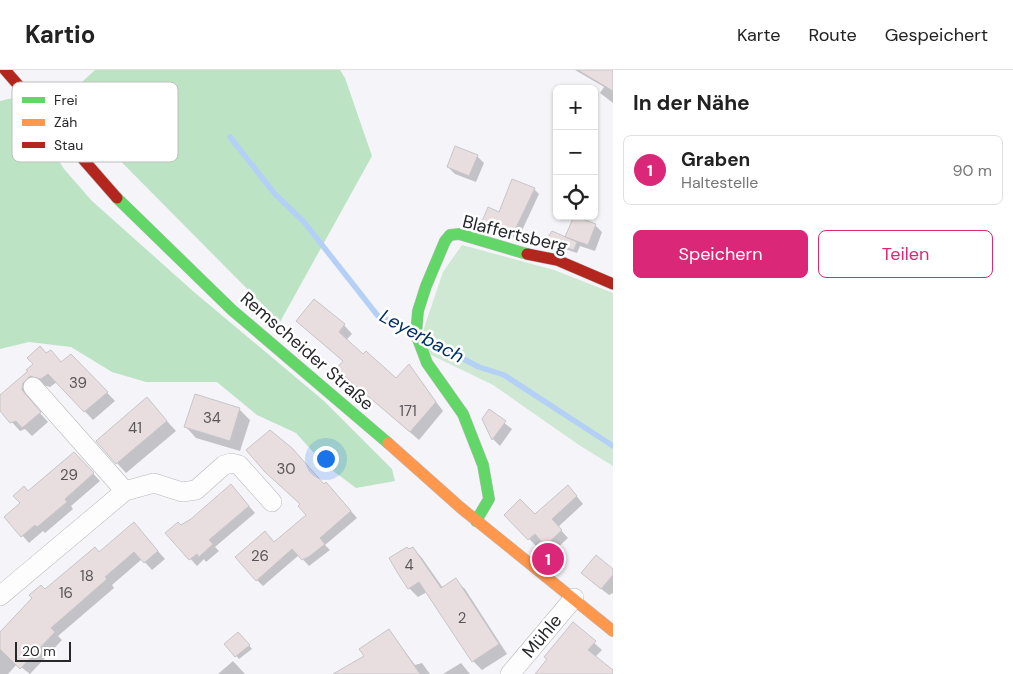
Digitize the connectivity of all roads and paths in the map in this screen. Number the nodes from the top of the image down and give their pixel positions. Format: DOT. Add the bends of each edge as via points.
graph roads {
  1 [pos="5,70"];
  2 [pos="15,82"];
  3 [pos="85,162"];
  4 [pos="613,284"];
  5 [pos="33,387"];
  6 [pos="125,492"];
  7 [pos="272,502"];
  8 [pos="476,521"];
  9 [pos="0,596"];
  10 [pos="574,598"];
  11 [pos="613,631"];
  12 [pos="510,674"];
  1 -- 2 [label="main road, Remscheider Straße"];
  3 -- 8 [label="main road, Remscheider Straße" via="120,202 232,310 332,393"];
  4 -- 8 [label="main road, Blaffertsberg" via="557,260 459,234 450,235 435,266 416,326 418,347 423,358 458,406 473,434 490,500"];
  5 -- 6 [label="street"];
  6 -- 7 [label="street" via="154,483 182,492 196,490 224,465 231,463 239,465"];
  6 -- 9 [label="street"];
  8 -- 10 [label="main road, Remscheider Straße"];
  10 -- 11 [label="main road, Remscheider Straße"];
  10 -- 12 [label="street, Mühle"];
}
